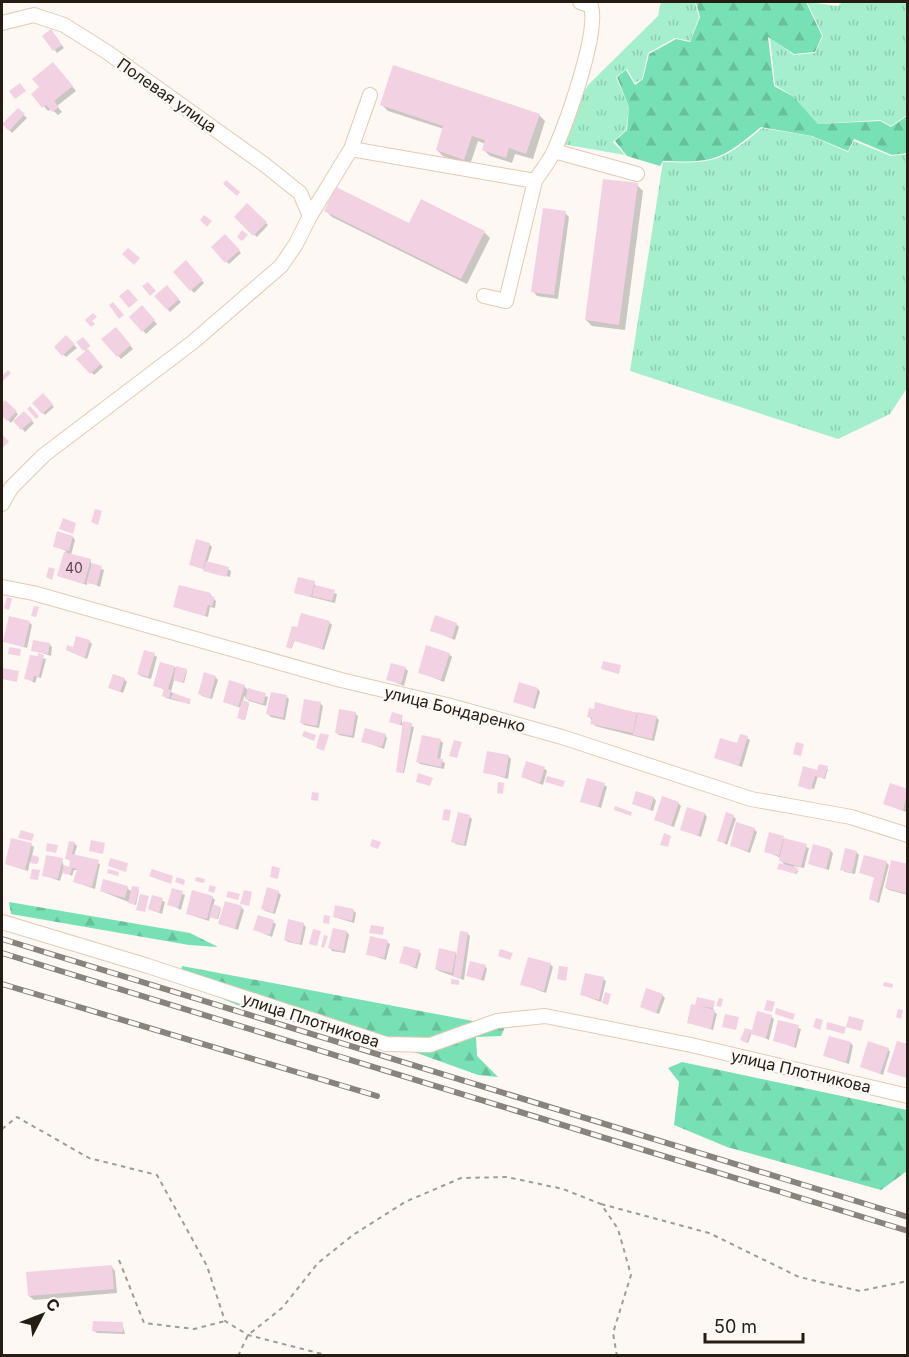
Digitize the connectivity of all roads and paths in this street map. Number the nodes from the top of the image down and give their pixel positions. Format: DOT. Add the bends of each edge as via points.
graph roads {
  1 [pos="580,2"];
  2 [pos="2,23"];
  3 [pos="370,95"];
  4 [pos="351,149"];
  5 [pos="554,151"];
  6 [pos="637,174"];
  7 [pos="535,181"];
  8 [pos="310,216"];
  9 [pos="484,296"];
  10 [pos="2,504"];
  11 [pos="2,587"];
  12 [pos="908,835"];
  13 [pos="2,922"];
  14 [pos="908,1096"];
  15 [pos="2,1129"];
  16 [pos="601,1204"];
  17 [pos="119,1260"];
  18 [pos="908,1281"];
  19 [pos="225,1322"];
  20 [pos="248,1335"];
  21 [pos="238,1356"];
  22 [pos="330,1356"];
  23 [pos="617,1356"];
  1 -- 5 [label="street" via="591,6 594,16 584,64"];
  2 -- 8 [label="street, Полевая улица" via="34,15 64,25 266,165 300,193"];
  3 -- 4 [label="street"];
  4 -- 7 [label="street"];
  4 -- 8 [label="street"];
  5 -- 6 [label="street"];
  5 -- 7 [label="street"];
  7 -- 9 [label="street" via="506,301"];
  8 -- 10 [label="street" via="281,266 193,342 44,455 11,488"];
  11 -- 12 [label="street, улица Бондаренко" via="550,734 751,799 851,818"];
  13 -- 14 [label="street, улица Плотникова" via="386,1044 430,1044 497,1022 545,1016 691,1045"];
  15 -- 19 [label="path" via="17,1117 89,1158 157,1175 207,1266"];
  16 -- 18 [label="path" via="709,1233 798,1277 861,1291"];
  16 -- 20 [label="path" via="563,1189 507,1178 461,1178 405,1202 353,1234 318,1263 282,1308"];
  16 -- 23 [label="path" via="618,1229 631,1275 613,1333"];
  17 -- 19 [label="path" via="144,1323 194,1329"];
  19 -- 20 [label="path"];
  20 -- 21 [label="path"];
  20 -- 22 [label="path"];
}
